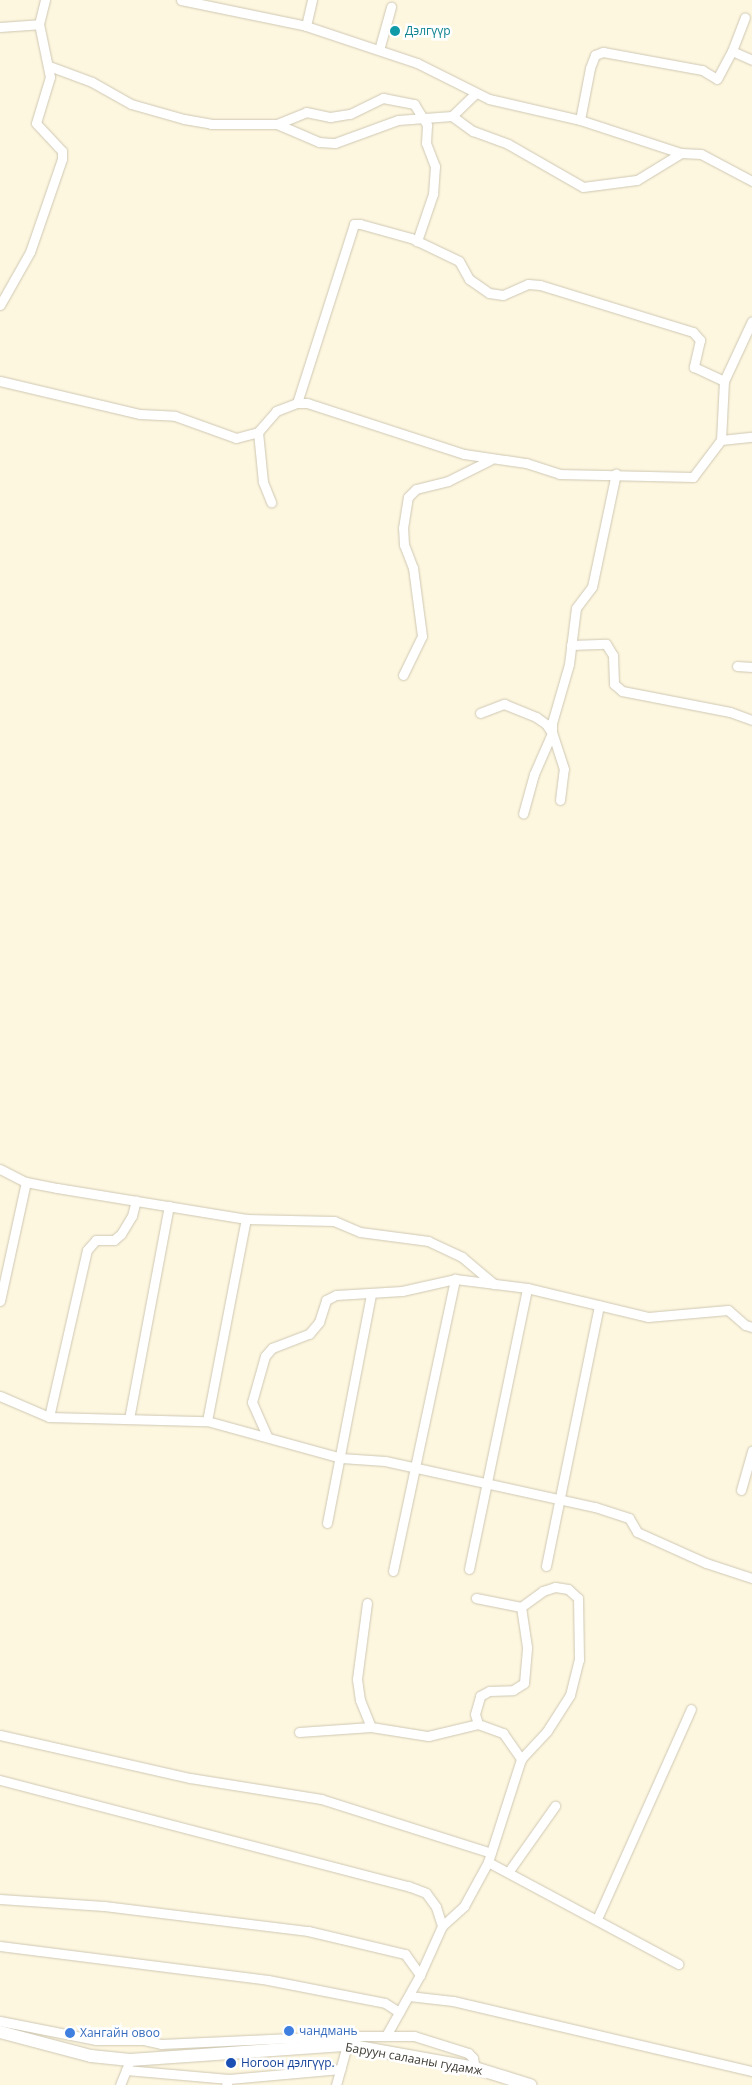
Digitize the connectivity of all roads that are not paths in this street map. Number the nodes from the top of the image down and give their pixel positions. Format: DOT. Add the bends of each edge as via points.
graph roads {
  1 [pos="45,0"];
  2 [pos="181,0"];
  3 [pos="312,0"];
  4 [pos="391,7"];
  5 [pos="745,17"];
  6 [pos="39,24"];
  7 [pos="306,26"];
  8 [pos="0,27"];
  9 [pos="379,50"];
  10 [pos="732,51"];
  11 [pos="752,60"];
  12 [pos="49,66"];
  13 [pos="476,93"];
  14 [pos="452,116"];
  15 [pos="423,119"];
  16 [pos="580,120"];
  17 [pos="277,124"];
  18 [pos="681,153"];
  19 [pos="752,182"];
  20 [pos="417,241"];
  21 [pos="0,305"];
  22 [pos="752,320"];
  23 [pos="0,381"];
  24 [pos="724,381"];
  25 [pos="297,403"];
  26 [pos="258,432"];
  27 [pos="752,437"];
  28 [pos="722,440"];
  29 [pos="490,460"];
  30 [pos="616,474"];
  31 [pos="272,502"];
  32 [pos="571,645"];
  33 [pos="737,666"];
  34 [pos="752,667"];
  35 [pos="403,675"];
  36 [pos="480,713"];
  37 [pos="752,720"];
  38 [pos="552,733"];
  39 [pos="560,800"];
  40 [pos="523,814"];
  41 [pos="0,1169"];
  42 [pos="26,1182"];
  43 [pos="136,1200"];
  44 [pos="169,1206"];
  45 [pos="246,1219"];
  46 [pos="455,1279"];
  47 [pos="494,1284"];
  48 [pos="527,1288"];
  49 [pos="371,1294"];
  50 [pos="0,1301"];
  51 [pos="599,1305"];
  52 [pos="752,1327"];
  53 [pos="0,1396"];
  54 [pos="49,1417"];
  55 [pos="129,1419"];
  56 [pos="207,1421"];
  57 [pos="267,1436"];
  58 [pos="752,1451"];
  59 [pos="341,1458"];
  60 [pos="414,1468"];
  61 [pos="486,1483"];
  62 [pos="741,1490"];
  63 [pos="558,1499"];
  64 [pos="326,1523"];
  65 [pos="546,1566"];
  66 [pos="469,1569"];
  67 [pos="393,1571"];
  68 [pos="752,1578"];
  69 [pos="476,1598"];
  70 [pos="367,1603"];
  71 [pos="521,1607"];
  72 [pos="691,1709"];
  73 [pos="478,1724"];
  74 [pos="370,1727"];
  75 [pos="299,1732"];
  76 [pos="0,1735"];
  77 [pos="521,1759"];
  78 [pos="0,1780"];
  79 [pos="555,1806"];
  80 [pos="491,1853"];
  81 [pos="488,1862"];
  82 [pos="509,1872"];
  83 [pos="0,1899"];
  84 [pos="597,1919"];
  85 [pos="442,1926"];
  86 [pos="0,1946"];
  87 [pos="678,1964"];
  88 [pos="420,1975"];
  89 [pos="408,1996"];
  90 [pos="399,2012"];
  91 [pos="0,2021"];
  92 [pos="0,2032"];
  93 [pos="387,2034"];
  94 [pos="96,2040"];
  95 [pos="347,2045"];
  96 [pos="280,2046"];
  97 [pos="91,2056"];
  98 [pos="128,2065"];
  99 [pos="475,2068"];
  100 [pos="340,2069"];
  101 [pos="752,2071"];
  102 [pos="228,2082"];
  103 [pos="120,2085"];
  104 [pos="336,2085"];
  105 [pos="530,2085"];
  1 -- 6 [label="street"];
  2 -- 7 [label="street"];
  3 -- 7 [label="street"];
  4 -- 9 [label="street"];
  5 -- 10 [label="street"];
  6 -- 8 [label="street"];
  6 -- 12 [label="street"];
  7 -- 9 [label="street"];
  9 -- 13 [label="street" via="451,77"];
  10 -- 11 [label="street"];
  10 -- 16 [label="street" via="717,79 702,70 603,52 595,55"];
  12 -- 17 [label="street" via="92,82 131,104 184,119 211,124"];
  12 -- 21 [label="street" via="50,77 36,123 62,151 62,159 30,252"];
  13 -- 14 [label="street"];
  13 -- 16 [label="street"];
  14 -- 15 [label="street"];
  14 -- 18 [label="street" via="473,131 508,144 582,187 637,180"];
  15 -- 17 [label="street" via="384,123 335,142 319,142"];
  15 -- 17 [label="street" via="414,104 382,98 350,114 330,117 306,112"];
  15 -- 20 [label="street" via="427,125 426,143 435,166 433,194"];
  16 -- 18 [label="street"];
  18 -- 19 [label="street" via="701,154"];
  20 -- 24 [label="street" via="460,262 470,279 489,292 503,295 528,284 540,285 693,332 700,340 694,367"];
  20 -- 25 [label="street" via="354,224"];
  22 -- 24 [label="street"];
  23 -- 26 [label="street" via="140,414 175,416 236,438"];
  24 -- 28 [label="street"];
  25 -- 26 [label="street" via="276,411"];
  25 -- 29 [label="street" via="315,405"];
  26 -- 31 [label="street" via="263,482"];
  27 -- 28 [label="street"];
  28 -- 30 [label="street" via="693,477"];
  29 -- 30 [label="street" via="526,463 551,473"];
  29 -- 35 [label="street" via="448,481 416,489 408,497 404,545 413,568 422,636"];
  30 -- 32 [label="street" via="592,587 576,608"];
  32 -- 37 [label="street" via="606,644 613,655 614,684 622,691 730,712"];
  32 -- 38 [label="street"];
  33 -- 34 [label="street"];
  36 -- 38 [label="street" via="504,704 536,717"];
  38 -- 39 [label="street" via="564,769"];
  38 -- 40 [label="street" via="534,774"];
  41 -- 42 [label="street"];
  42 -- 43 [label="street"];
  42 -- 50 [label="street"];
  43 -- 44 [label="street"];
  43 -- 54 [label="street" via="122,1234 114,1240 96,1240 87,1250"];
  44 -- 45 [label="street"];
  44 -- 55 [label="street"];
  45 -- 47 [label="street" via="334,1221 360,1232 428,1240 462,1256"];
  45 -- 56 [label="street"];
  46 -- 47 [label="street"];
  46 -- 49 [label="street"];
  46 -- 60 [label="street"];
  47 -- 48 [label="street"];
  48 -- 51 [label="street"];
  48 -- 61 [label="street"];
  49 -- 57 [label="street" via="336,1295 326,1300 319,1322 310,1334 272,1348 265,1356 252,1402"];
  49 -- 59 [label="street"];
  51 -- 52 [label="street" via="648,1317 728,1310"];
  51 -- 63 [label="street"];
  53 -- 54 [label="street"];
  54 -- 55 [label="street"];
  55 -- 56 [label="street"];
  56 -- 57 [label="street"];
  57 -- 59 [label="street"];
  58 -- 62 [label="street"];
  59 -- 60 [label="street" via="385,1461"];
  59 -- 64 [label="street"];
  60 -- 61 [label="street"];
  60 -- 67 [label="street"];
  61 -- 63 [label="street"];
  61 -- 66 [label="street"];
  63 -- 65 [label="street"];
  63 -- 68 [label="street" via="629,1518 637,1532 706,1563"];
  69 -- 71 [label="street"];
  70 -- 74 [label="street" via="357,1679 360,1700"];
  71 -- 73 [label="street" via="527,1647 524,1682 513,1690 489,1691 480,1696 475,1714"];
  71 -- 77 [label="street" via="543,1591 555,1587 568,1589 578,1598 581,1644 570,1694 546,1731"];
  72 -- 84 [label="street"];
  73 -- 74 [label="street" via="428,1736"];
  73 -- 77 [label="street" via="502,1733"];
  74 -- 75 [label="street"];
  76 -- 80 [label="street" via="190,1778 321,1799"];
  77 -- 80 [label="street"];
  78 -- 85 [label="street" via="408,1886 426,1893 436,1907"];
  79 -- 82 [label="street"];
  80 -- 81 [label="street"];
  81 -- 82 [label="street"];
  81 -- 85 [label="street" via="464,1906"];
  82 -- 84 [label="street"];
  83 -- 88 [label="street" via="104,1906 308,1931 405,1954"];
  84 -- 87 [label="street"];
  85 -- 88 [label="street"];
  86 -- 90 [label="street" via="268,1980 385,2003"];
  88 -- 89 [label="street"];
  89 -- 90 [label="street"];
  89 -- 101 [label="street" via="453,2001"];
  90 -- 93 [label="street"];
  91 -- 94 [label="street"];
  92 -- 97 [label="main road, Баруун салааны гудамж"];
  93 -- 96 [label="street"];
  93 -- 99 [label="street" via="414,2036 456,2047 473,2058"];
  94 -- 96 [label="street"];
  94 -- 97 [label="street"];
  95 -- 96 [label="main road, Баруун салааны гудамж"];
  95 -- 99 [label="main road, Баруун салааны гудамж"];
  95 -- 100 [label="street"];
  96 -- 98 [label="main road, Баруун салааны гудамж"];
  97 -- 98 [label="main road, Баруун салааны гудамж"];
  98 -- 102 [label="street"];
  98 -- 103 [label="street"];
  99 -- 105 [label="main road, Баруун салааны гудамж"];
  100 -- 102 [label="street"];
  100 -- 104 [label="street"];
}
